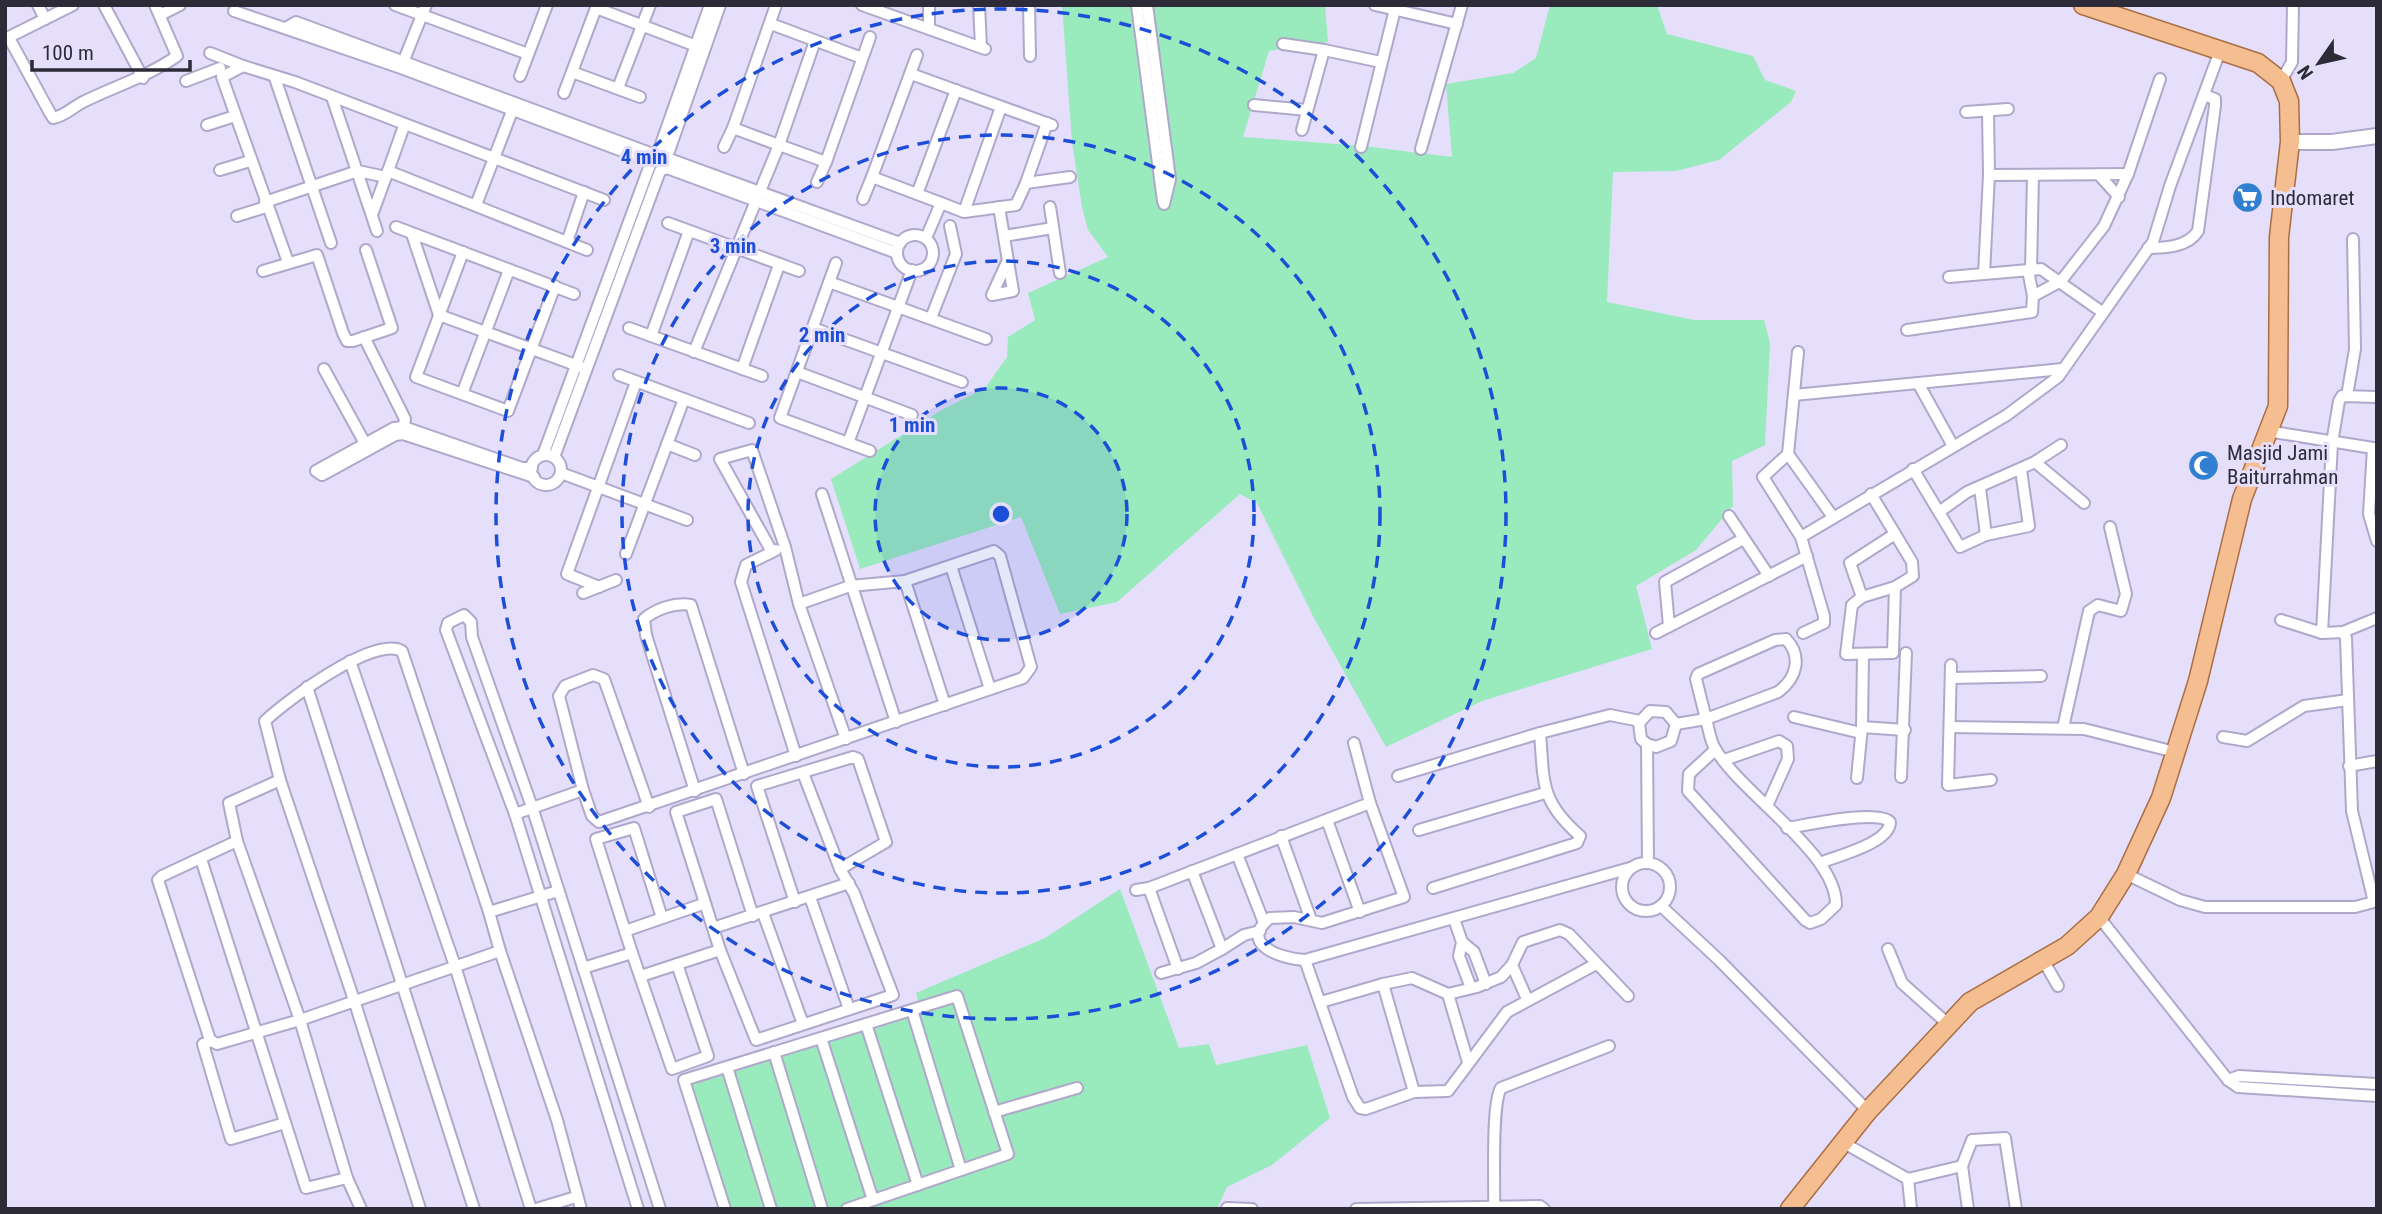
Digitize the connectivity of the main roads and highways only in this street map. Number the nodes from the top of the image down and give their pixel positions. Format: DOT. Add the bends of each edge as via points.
graph roads {
  1 [pos="2084,5"];
  2 [pos="1790,1209"];
  1 -- 2 [label="main road" via="2258,63 2281,80 2289,101 2290,142 2279,237 2275,419 2242,499 2198,681 2161,798 2126,874 2099,917 2077,938 1983,993 1948,1024 1868,1111"];
}
